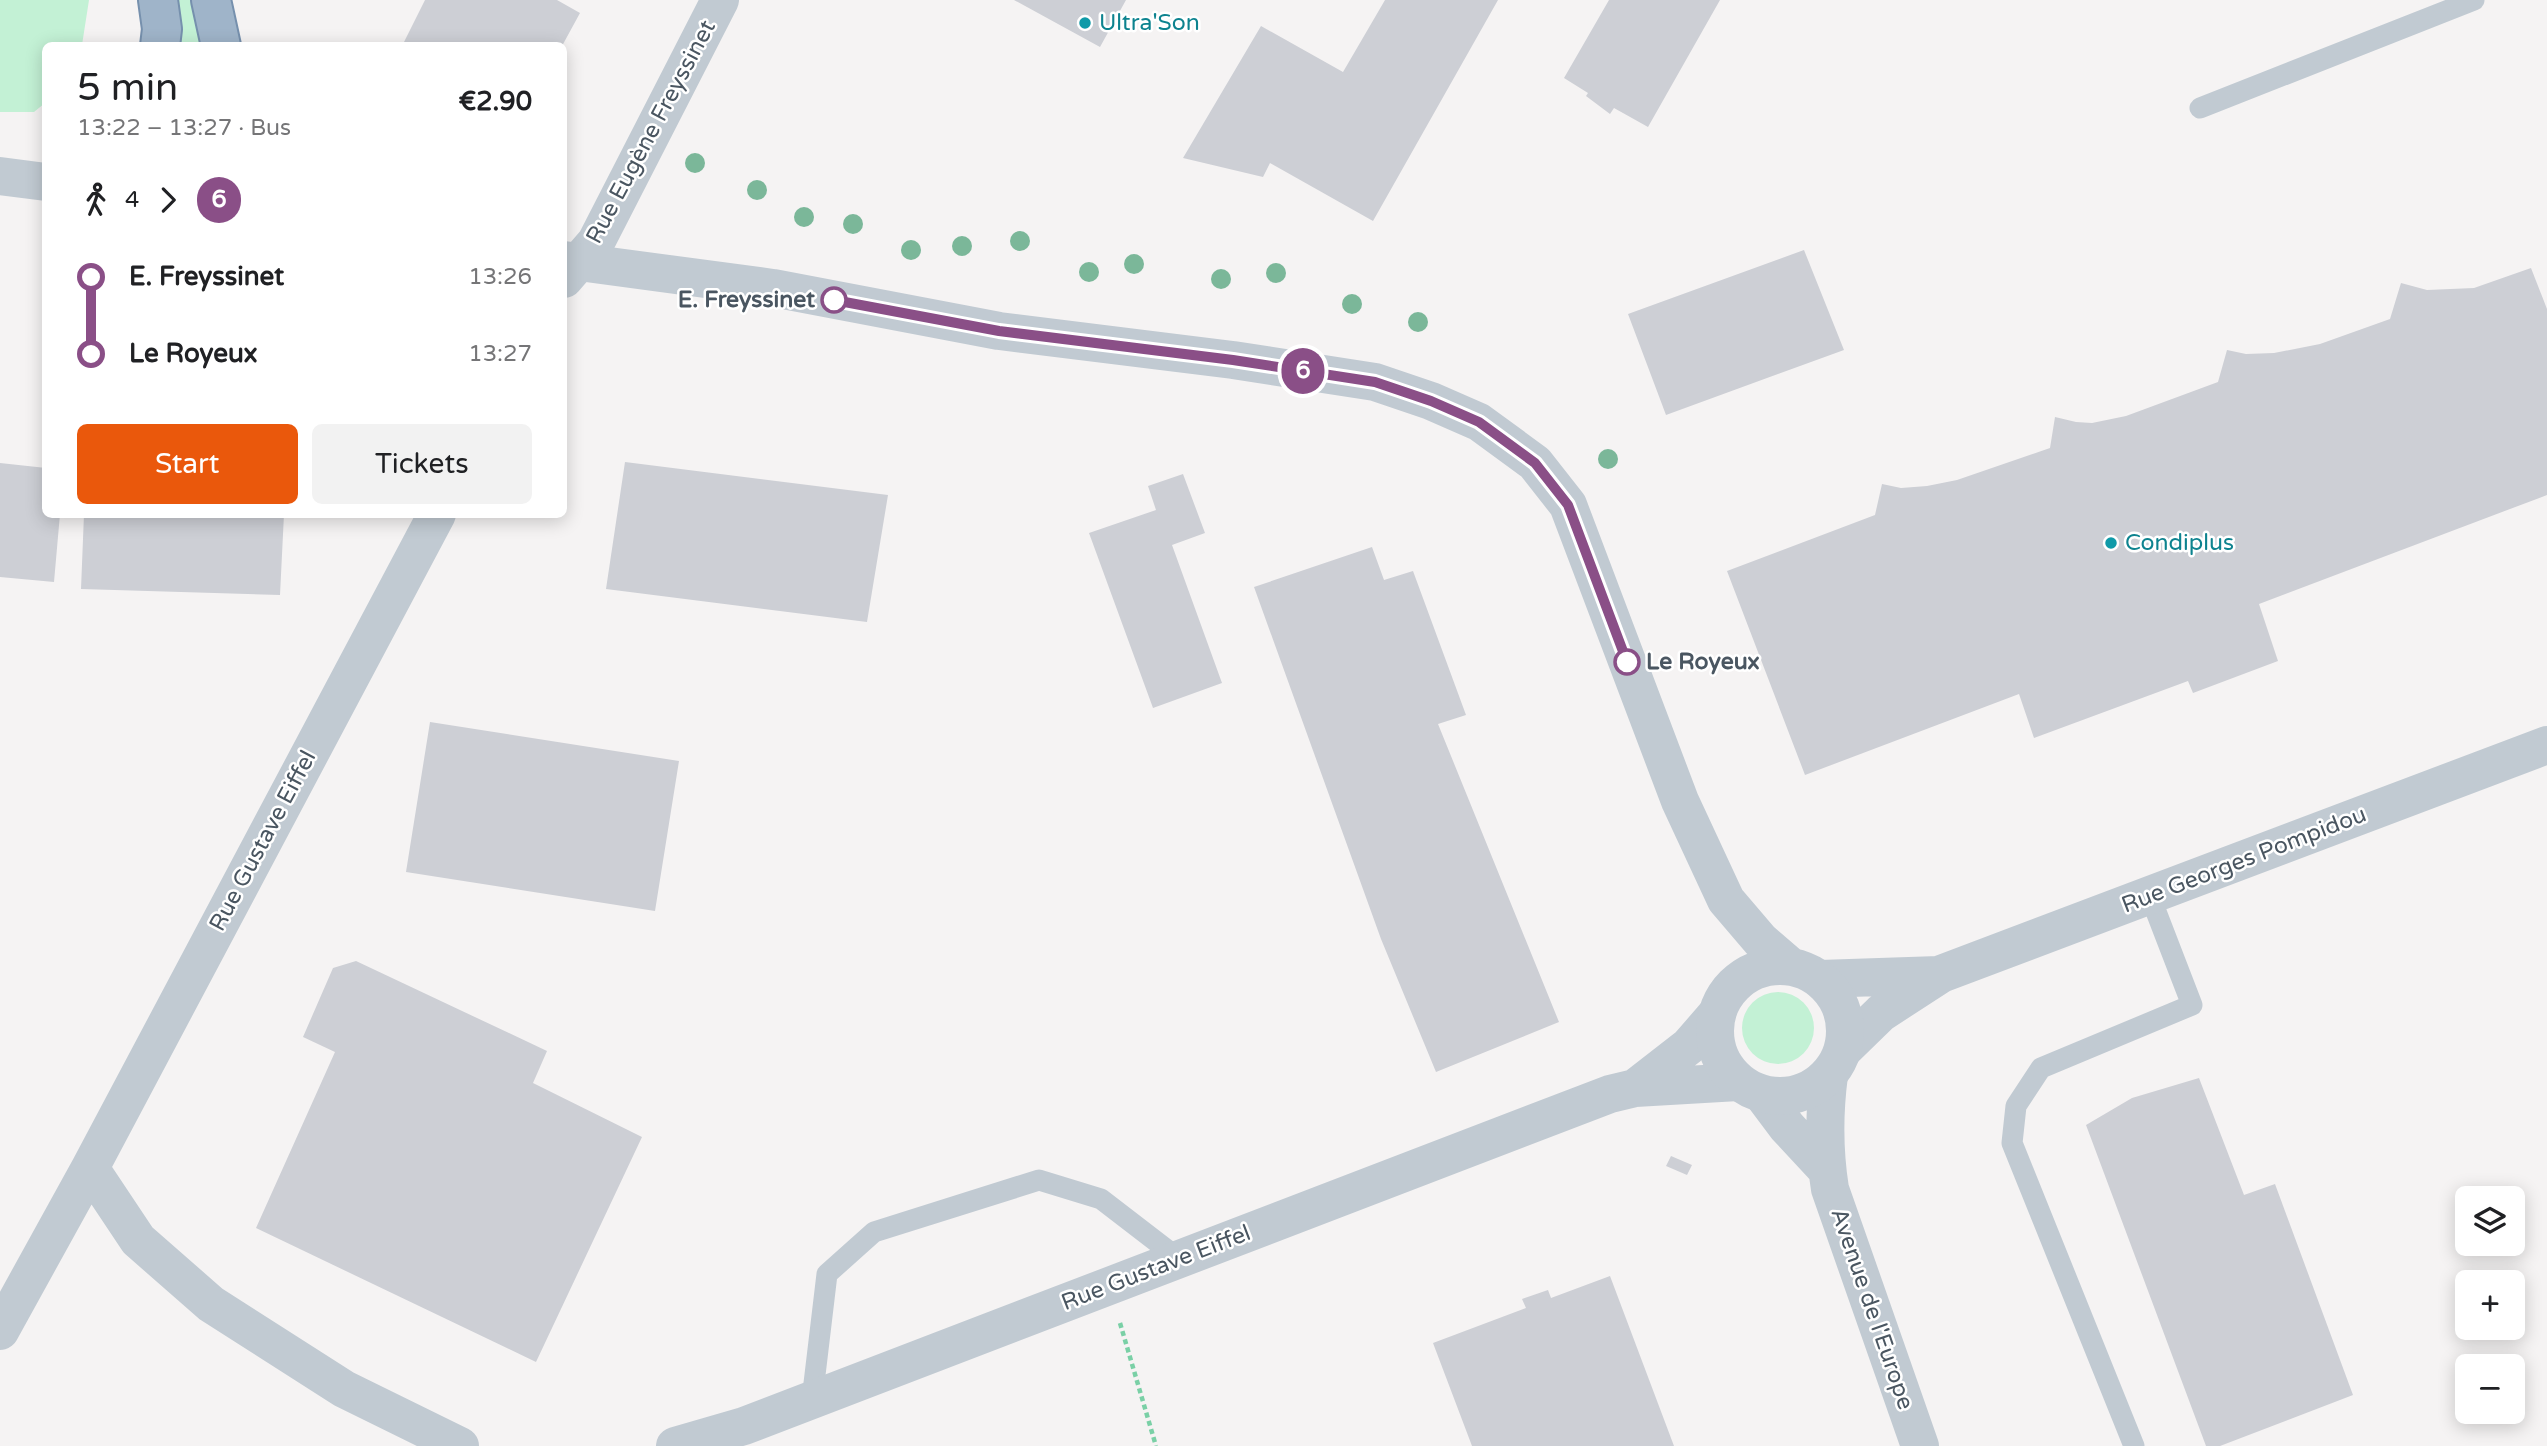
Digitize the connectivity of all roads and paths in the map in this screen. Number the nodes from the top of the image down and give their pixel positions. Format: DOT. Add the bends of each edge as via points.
graph roads {
  1 [pos="158,0"];
  2 [pos="211,0"];
  3 [pos="720,0"];
  4 [pos="2474,0"];
  5 [pos="160,42"];
  6 [pos="220,42"];
  7 [pos="2200,108"];
  8 [pos="0,176"];
  9 [pos="42,181"];
  10 [pos="568,267"];
  11 [pos="435,518"];
  12 [pos="2547,745"];
  13 [pos="2150,896"];
  14 [pos="1726,900"];
  15 [pos="1805,973"];
  16 [pos="1941,974"];
  17 [pos="1723,1002"];
  18 [pos="1836,1062"];
  19 [pos="1635,1088"];
  20 [pos="1751,1089"];
  21 [pos="90,1168"];
  22 [pos="1827,1170"];
  23 [pos="1180,1259"];
  24 [pos="1109,1285"];
  25 [pos="0,1331"];
  26 [pos="812,1400"];
  27 [pos="460,1446"];
  28 [pos="675,1446"];
  29 [pos="1156,1446"];
  30 [pos="1920,1446"];
  31 [pos="2134,1446"];
  1 -- 5 [label="highway"];
  2 -- 6 [label="highway"];
  3 -- 10 [label="street, Rue Eugène Freyssinet" via="596,242"];
  4 -- 7 [label="lane"];
  8 -- 9 [label="street"];
  10 -- 14 [label="street" via="773,288 999,331 1375,382 1479,422 1535,463 1568,505 1680,801"];
  11 -- 21 [label="street, Rue Gustave Eiffel"];
  12 -- 13 [label="street, Rue Georges Pompidou"];
  13 -- 16 [label="street, Rue Georges Pompidou"];
  13 -- 31 [label="lane" via="2192,1006 2041,1068 2015,1106 2012,1143"];
  14 -- 15 [label="street" via="1761,941"];
  14 -- 17 [label="street" via="1731,951"];
  15 -- 16 [label="street"];
  15 -- 17 [label="street" via="1768,966 1748,974"];
  15 -- 18 [label="street" via="1832,990 1840,1003 1845,1026"];
  16 -- 18 [label="street" via="1881,1013"];
  17 -- 19 [label="street" via="1689,1046"];
  17 -- 20 [label="street" via="1714,1041 1723,1063"];
  18 -- 20 [label="street" via="1815,1086 1799,1094 1781,1097"];
  18 -- 22 [label="street, Avenue de l'Europe" via="1825,1110"];
  19 -- 20 [label="street"];
  19 -- 23 [label="street, Rue Gustave Eiffel" via="1609,1094"];
  20 -- 22 [label="street"];
  21 -- 25 [label="street, Rue Gustave Eiffel"];
  21 -- 27 [label="street" via="138,1240 211,1304 344,1389"];
  22 -- 30 [label="street, Avenue de l'Europe"];
  23 -- 24 [label="street, Rue Gustave Eiffel"];
  23 -- 26 [label="lane" via="1101,1199 1039,1180 874,1232 827,1274"];
  24 -- 26 [label="street, Rue Gustave Eiffel"];
  24 -- 29 [label="path"];
  26 -- 28 [label="street, Rue Gustave Eiffel"];
}
